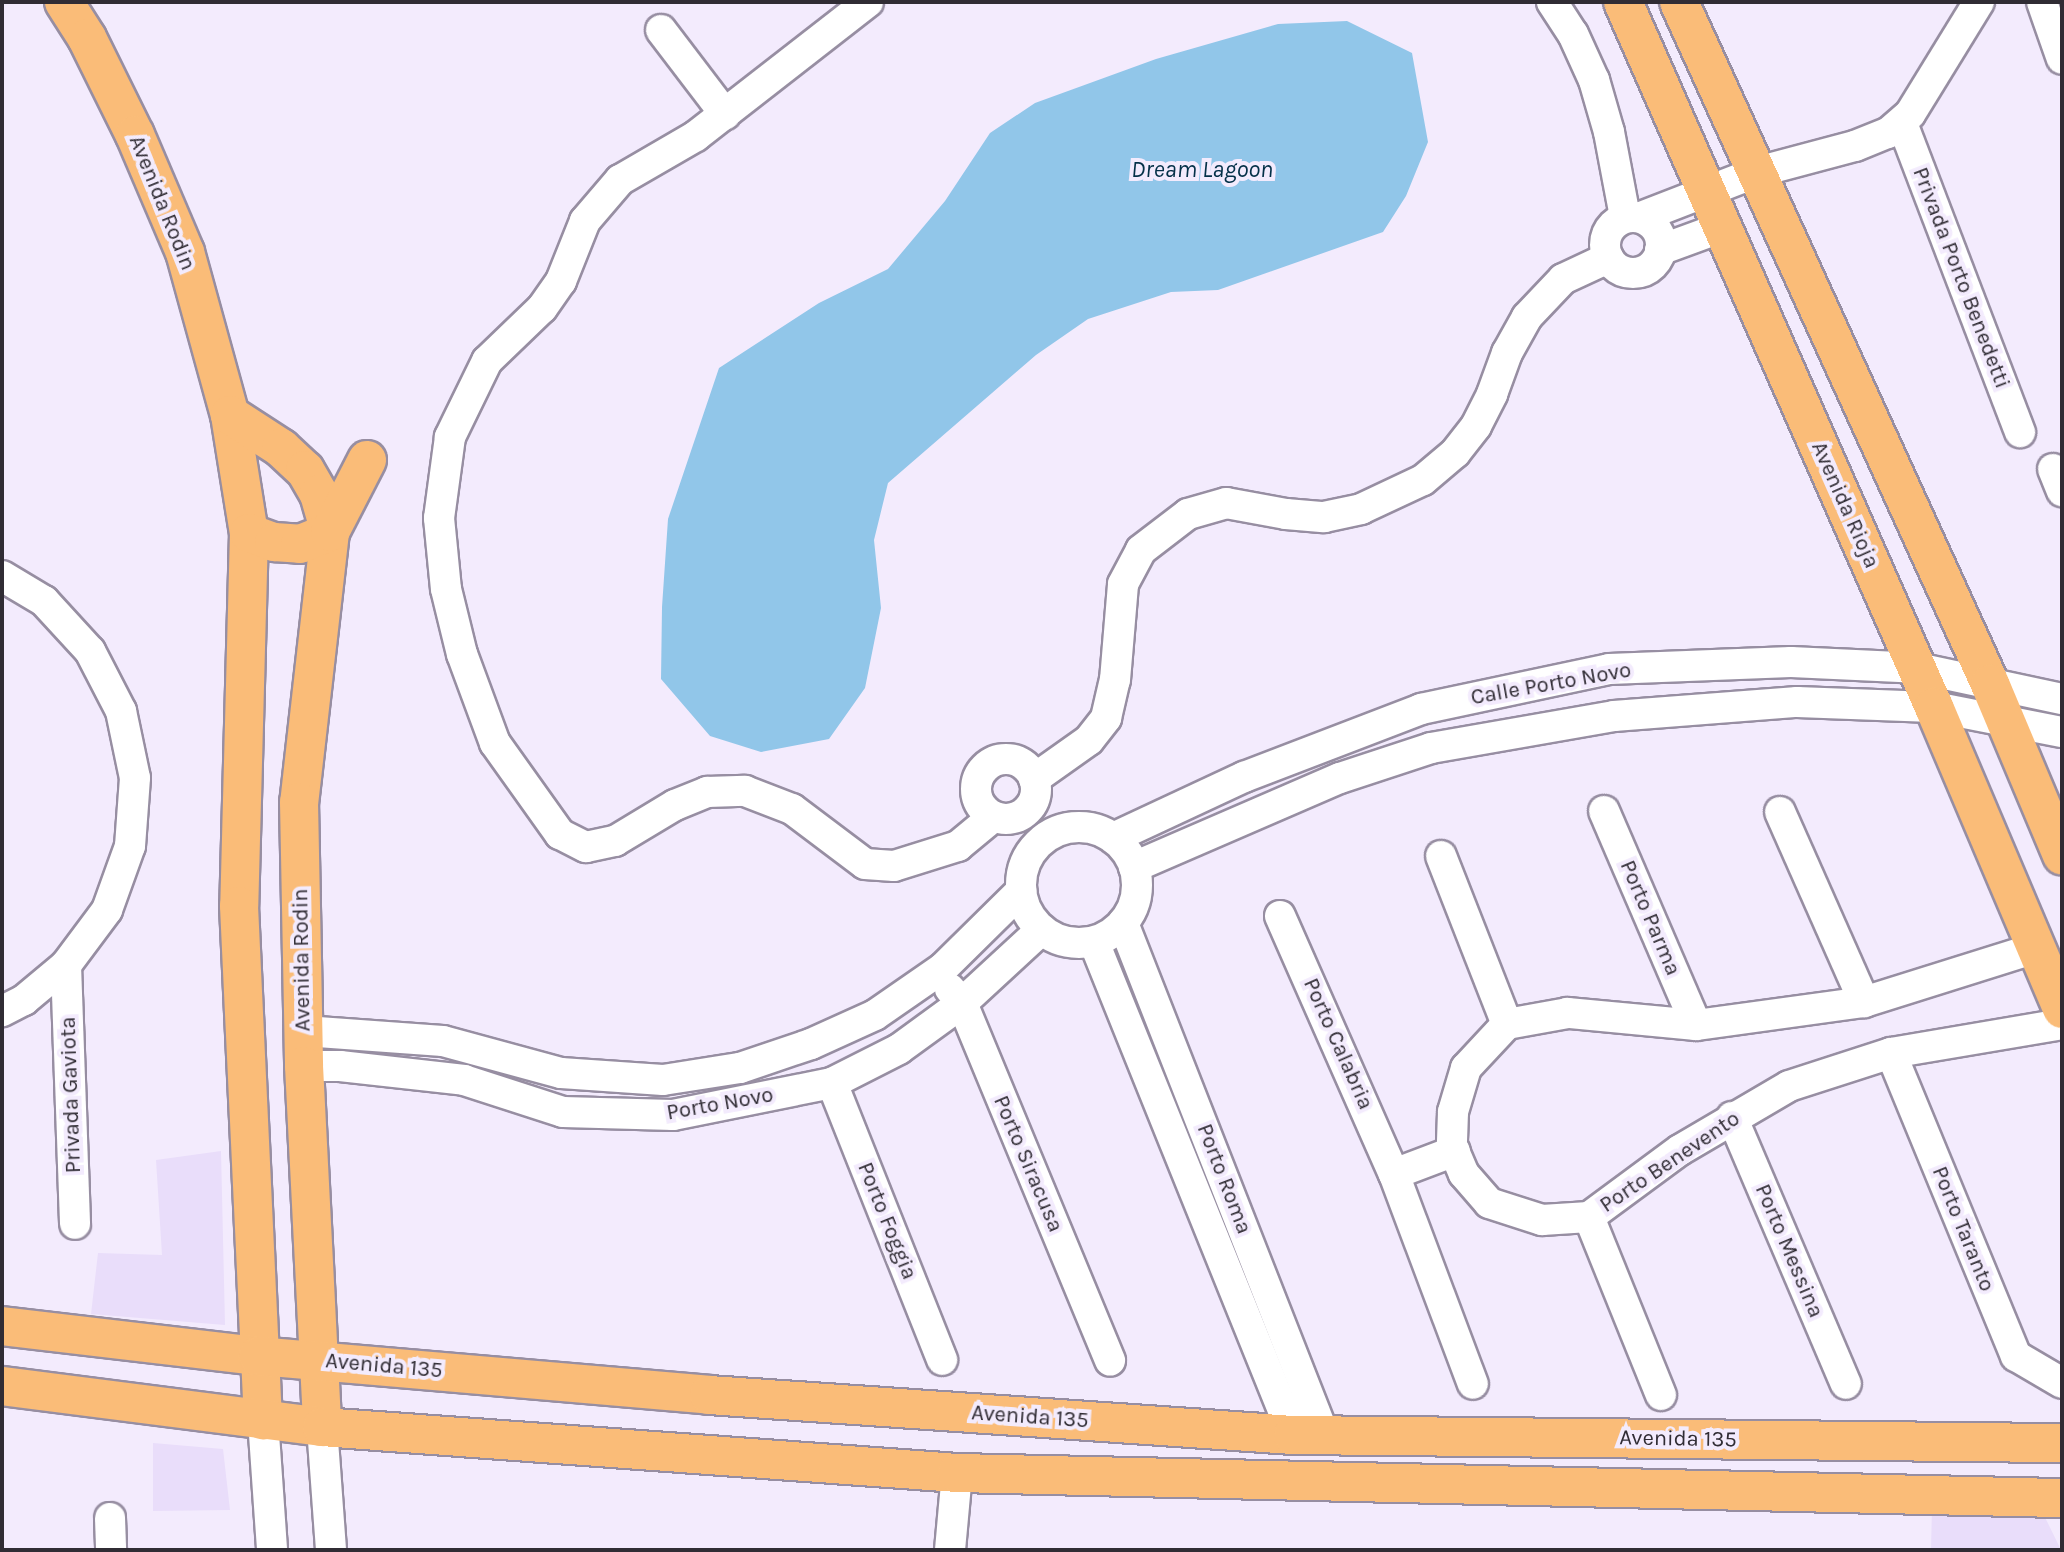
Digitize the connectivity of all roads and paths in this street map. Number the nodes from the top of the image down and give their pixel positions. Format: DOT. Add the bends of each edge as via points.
graph roads {
  1 [pos="64,2"];
  2 [pos="868,2"];
  3 [pos="1552,2"];
  4 [pos="1623,2"];
  5 [pos="1979,2"];
  6 [pos="2042,2"];
  7 [pos="1683,3"];
  8 [pos="661,30"];
  9 [pos="2062,59"];
  10 [pos="725,114"];
  11 [pos="1902,123"];
  12 [pos="1757,172"];
  13 [pos="1708,192"];
  14 [pos="1633,217"];
  15 [pos="1723,227"];
  16 [pos="1660,250"];
  17 [pos="1608,258"];
  18 [pos="230,415"];
  19 [pos="2020,432"];
  20 [pos="367,460"];
  21 [pos="330,532"];
  22 [pos="249,533"];
  23 [pos="2,576"];
  24 [pos="1917,668"];
  25 [pos="1990,684"];
  26 [pos="2062,699"];
  27 [pos="1934,707"];
  28 [pos="2006,722"];
  29 [pos="2062,732"];
  30 [pos="1034,779"];
  31 [pos="1604,811"];
  32 [pos="1780,812"];
  33 [pos="993,817"];
  34 [pos="1113,838"];
  35 [pos="2062,855"];
  36 [pos="1441,856"];
  37 [pos="1134,867"];
  38 [pos="1021,891"];
  39 [pos="1280,916"];
  40 [pos="1123,923"];
  41 [pos="1041,930"];
  42 [pos="1094,942"];
  43 [pos="2036,948"];
  44 [pos="66,965"];
  45 [pos="936,972"];
  46 [pos="1864,1002"];
  47 [pos="962,1003"];
  48 [pos="2062,1009"];
  49 [pos="2,1011"];
  50 [pos="1507,1024"];
  51 [pos="2062,1024"];
  52 [pos="1696,1025"];
  53 [pos="304,1048"];
  54 [pos="1891,1053"];
  55 [pos="832,1083"];
  56 [pos="1732,1117"];
  57 [pos="1455,1151"];
  58 [pos="1394,1174"];
  59 [pos="1589,1217"];
  60 [pos="75,1224"];
  61 [pos="2,1326"];
  62 [pos="258,1356"];
  63 [pos="318,1360"];
  64 [pos="942,1360"];
  65 [pos="1110,1361"];
  66 [pos="1282,1366"];
  67 [pos="2062,1383"];
  68 [pos="1473,1384"];
  69 [pos="1846,1384"];
  70 [pos="2,1386"];
  71 [pos="1661,1395"];
  72 [pos="263,1420"];
  73 [pos="322,1427"];
  74 [pos="1309,1435"];
  75 [pos="2062,1443"];
  76 [pos="957,1473"];
  77 [pos="2062,1498"];
  78 [pos="110,1518"];
  79 [pos="111,1550"];
  80 [pos="272,1550"];
  81 [pos="331,1550"];
  82 [pos="950,1550"];
  1 -- 18 [label="main road, Avenida Rodin" via="135,135 185,252"];
  2 -- 10 [label="street"];
  3 -- 14 [label="street" via="1594,80"];
  4 -- 13 [label="main road, Avenida Rioja"];
  5 -- 11 [label="street"];
  6 -- 9 [label="street"];
  7 -- 12 [label="main road"];
  8 -- 10 [label="street"];
  10 -- 33 [label="street" via="620,180 585,221 561,281 542,308 487,361 450,437 439,518 446,589 462,654 495,743 560,834 586,847 615,841 707,792 745,791 792,809 865,864 894,866 958,846"];
  11 -- 12 [label="street" via="1872,140"];
  11 -- 19 [label="street, Privada Porto Benedetti"];
  12 -- 13 [label="street"];
  12 -- 25 [label="main road"];
  13 -- 14 [label="street"];
  13 -- 15 [label="main road, Avenida Rioja"];
  14 -- 16 [label="street" via="1657,230"];
  14 -- 17 [label="street" via="1607,233"];
  15 -- 16 [label="street"];
  15 -- 24 [label="main road, Avenida Rioja"];
  16 -- 17 [label="street" via="1652,265 1637,273 1620,270"];
  17 -- 30 [label="street" via="1563,279 1527,317 1476,426 1423,480 1361,509 1324,517 1226,503 1188,514 1141,550 1123,584 1115,680 1106,718 1089,740"];
  18 -- 21 [label="main road, Avenida Rodin" via="305,470 319,494"];
  18 -- 22 [label="main road, Avenida Rodin"];
  20 -- 21 [label="main road"];
  21 -- 22 [label="main road" via="300,544"];
  21 -- 53 [label="main road, Avenida Rodin" via="299,802"];
  22 -- 62 [label="main road, Avenida Rodin" via="239,906"];
  23 -- 44 [label="street" via="44,601 90,651 121,711 135,778 130,846 107,910"];
  24 -- 25 [label="street, Calle Porto Novo"];
  24 -- 27 [label="main road, Avenida Rioja"];
  24 -- 34 [label="street, Calle Porto Novo" via="1791,662 1594,672 1421,709 1244,777"];
  25 -- 26 [label="street, Calle Porto Novo"];
  25 -- 28 [label="main road"];
  27 -- 28 [label="street, Calle Porto Novo"];
  27 -- 37 [label="street, Calle Porto Novo" via="1797,702 1614,716 1431,748 1340,778"];
  27 -- 43 [label="main road, Avenida Rioja"];
  28 -- 29 [label="street, Calle Porto Novo"];
  28 -- 35 [label="main road"];
  30 -- 33 [label="street" via="1030,808 1013,819"];
  30 -- 33 [label="street" via="1013,760 986,766 976,794"];
  31 -- 52 [label="street, Porto Parma"];
  32 -- 46 [label="street"];
  34 -- 37 [label="street"];
  34 -- 38 [label="street" via="1077,827 1042,840 1029,854"];
  36 -- 50 [label="street"];
  37 -- 40 [label="street" via="1137,887"];
  38 -- 41 [label="street"];
  38 -- 45 [label="street, Porto Novo"];
  39 -- 58 [label="street, Porto Calabria"];
  40 -- 42 [label="street"];
  40 -- 66 [label="street, Porto Roma"];
  41 -- 42 [label="street" via="1075,944"];
  41 -- 47 [label="street, Porto Novo"];
  42 -- 66 [label="street, Porto Roma"];
  43 -- 46 [label="street"];
  43 -- 48 [label="main road, Avenida Rioja"];
  44 -- 49 [label="street"];
  44 -- 60 [label="street, Privada Gaviota"];
  45 -- 47 [label="street, Porto Siracusa"];
  45 -- 53 [label="street, Porto Novo" via="875,1015 811,1044 740,1068 663,1080 561,1073 443,1041"];
  46 -- 52 [label="street"];
  47 -- 55 [label="street, Porto Novo" via="899,1049"];
  47 -- 65 [label="street, Porto Siracusa"];
  50 -- 52 [label="street" via="1568,1013"];
  50 -- 57 [label="street, Porto Benevento" via="1466,1068 1453,1112"];
  51 -- 54 [label="street, Porto Benevento"];
  53 -- 55 [label="street, Porto Novo" via="340,1066 464,1080 563,1112 673,1115"];
  53 -- 63 [label="main road, Avenida Rodin"];
  54 -- 56 [label="street, Porto Benevento" via="1789,1086"];
  54 -- 67 [label="street, Porto Taranto" via="2016,1356"];
  55 -- 64 [label="street, Porto Foggia"];
  56 -- 59 [label="street, Porto Benevento"];
  56 -- 69 [label="street, Porto Messina"];
  57 -- 58 [label="street"];
  57 -- 59 [label="street, Porto Benevento" via="1464,1174 1489,1203 1542,1220"];
  58 -- 68 [label="street, Porto Calabria"];
  59 -- 71 [label="street"];
  61 -- 62 [label="main road, Avenida 135"];
  62 -- 63 [label="main road, Avenida 135"];
  62 -- 72 [label="main road, Avenida Rodin"];
  63 -- 73 [label="main road, Avenida Rodin"];
  63 -- 74 [label="main road, Avenida 135" via="709,1395"];
  66 -- 74 [label="street, Porto Roma"];
  70 -- 72 [label="main road"];
  72 -- 73 [label="main road"];
  72 -- 80 [label="street, Avenida Rodin"];
  73 -- 76 [label="main road"];
  73 -- 81 [label="street, Avenida Rodin"];
  74 -- 75 [label="main road, Avenida 135"];
  76 -- 77 [label="main road"];
  76 -- 82 [label="street"];
  78 -- 79 [label="street"];
}
